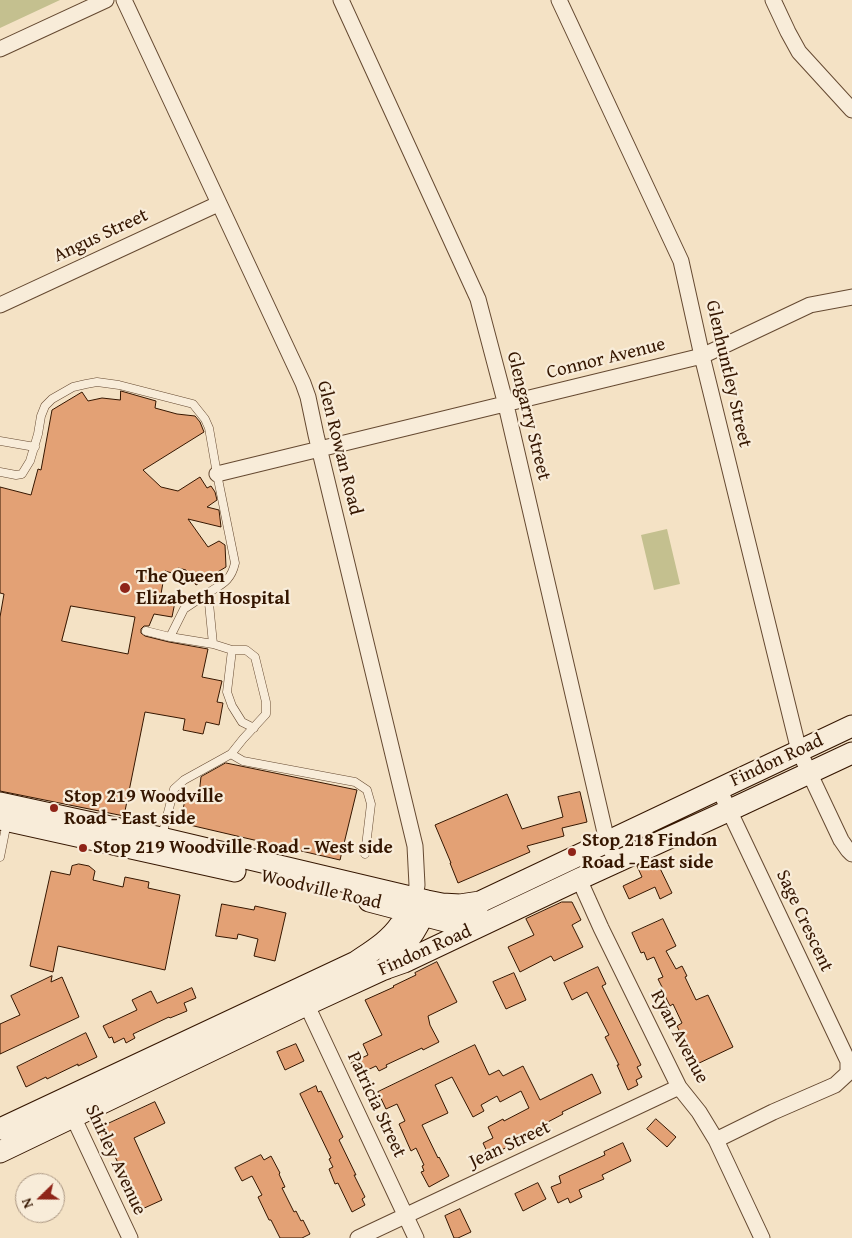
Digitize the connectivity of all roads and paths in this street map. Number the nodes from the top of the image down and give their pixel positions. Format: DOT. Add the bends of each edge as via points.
graph roads {
  1 [pos="106,0"];
  2 [pos="124,0"];
  3 [pos="341,0"];
  4 [pos="559,0"];
  5 [pos="773,0"];
  6 [pos="0,49"];
  7 [pos="852,110"];
  8 [pos="218,204"];
  9 [pos="852,297"];
  10 [pos="0,305"];
  11 [pos="702,356"];
  12 [pos="506,405"];
  13 [pos="0,440"];
  14 [pos="35,447"];
  15 [pos="320,449"];
  16 [pos="0,472"];
  17 [pos="217,474"];
  18 [pos="208,594"];
  19 [pos="146,631"];
  20 [pos="170,637"];
  21 [pos="213,644"];
  22 [pos="232,650"];
  23 [pos="852,726"];
  24 [pos="254,728"];
  25 [pos="799,751"];
  26 [pos="852,753"];
  27 [pos="231,754"];
  28 [pos="810,773"];
  29 [pos="719,789"];
  30 [pos="730,810"];
  31 [pos="2,814"];
  32 [pos="607,841"];
  33 [pos="159,846"];
  34 [pos="365,854"];
  35 [pos="852,854"];
  36 [pos="0,857"];
  37 [pos="616,861"];
  38 [pos="579,879"];
  39 [pos="379,904"];
  40 [pos="418,906"];
  41 [pos="496,919"];
  42 [pos="376,948"];
  43 [pos="384,969"];
  44 [pos="302,997"];
  45 [pos="679,1087"];
  46 [pos="64,1098"];
  47 [pos="73,1117"];
  48 [pos="0,1129"];
  49 [pos="716,1140"];
  50 [pos="0,1152"];
  51 [pos="406,1216"];
  52 [pos="130,1238"];
  53 [pos="358,1238"];
  54 [pos="416,1238"];
  55 [pos="762,1238"];
  1 -- 6 [label="street"];
  2 -- 8 [label="street, Glen Rowan Road"];
  3 -- 12 [label="street, Glengarry Street" via="478,299"];
  4 -- 11 [label="street, Glenhuntley Street" via="681,261"];
  5 -- 7 [label="street" via="799,52"];
  8 -- 10 [label="street, Angus Street"];
  8 -- 15 [label="street, Glen Rowan Road" via="303,383"];
  9 -- 11 [label="street, Connor Avenue" via="810,305"];
  11 -- 12 [label="street, Connor Avenue"];
  11 -- 25 [label="street, Glenhuntley Street"];
  12 -- 15 [label="street, Connor Avenue"];
  12 -- 32 [label="street, Glengarry Street"];
  13 -- 14 [label="lane"];
  14 -- 16 [label="lane" via="22,474"];
  14 -- 17 [label="lane" via="41,416 52,399 86,384 119,385 192,404 209,428"];
  15 -- 17 [label="street, Connor Avenue"];
  15 -- 40 [label="street, Glen Rowan Road" via="415,846 422,858 426,881"];
  17 -- 18 [label="lane" via="235,563 233,573"];
  18 -- 20 [label="lane" via="184,609"];
  18 -- 21 [label="lane"];
  19 -- 20 [label="lane"];
  20 -- 21 [label="lane"];
  21 -- 22 [label="lane"];
  22 -- 24 [label="lane" via="227,692 242,722"];
  22 -- 24 [label="lane" via="246,650 255,657 266,714"];
  23 -- 25 [label="main road, Findon Road"];
  24 -- 27 [label="lane"];
  25 -- 28 [label="street, Glenhuntley Street"];
  25 -- 29 [label="main road, Findon Road"];
  26 -- 28 [label="main road, Findon Road"];
  27 -- 33 [label="lane" via="174,789"];
  27 -- 34 [label="lane" via="243,761 355,782 367,790 371,804"];
  28 -- 30 [label="main road, Findon Road"];
  28 -- 35 [label="street, Glenhuntley Street" via="841,840"];
  29 -- 30 [label="street, Sage Crescent"];
  29 -- 32 [label="main road, Findon Road"];
  30 -- 37 [label="main road, Findon Road"];
  30 -- 49 [label="street, Sage Crescent" via="843,1050 848,1073 835,1085"];
  31 -- 33 [label="main road, Woodville Road"];
  31 -- 36 [label="lane"];
  32 -- 37 [label="street, Glengarry Street"];
  32 -- 40 [label="main road, Findon Road" via="480,902"];
  33 -- 39 [label="main road, Woodville Road"];
  33 -- 40 [label="main road, Woodville Road"];
  37 -- 38 [label="main road, Findon Road"];
  38 -- 41 [label="main road, Findon Road"];
  38 -- 45 [label="street, Ryan Avenue"];
  39 -- 40 [label="main road, Woodville Road"];
  39 -- 42 [label="main road" via="383,921"];
  40 -- 41 [label="main road, Woodville Road" via="449,922"];
  40 -- 42 [label="main road, Findon Road"];
  40 -- 43 [label="main road" via="414,933"];
  41 -- 43 [label="main road, Findon Road"];
  42 -- 44 [label="main road, Findon Road"];
  43 -- 44 [label="main road, Findon Road"];
  44 -- 46 [label="main road, Findon Road"];
  44 -- 47 [label="main road, Findon Road"];
  44 -- 51 [label="street, Patricia Street"];
  45 -- 49 [label="street, Ryan Avenue"];
  45 -- 51 [label="street, Jean Street"];
  46 -- 47 [label="street, Shirley Avenue"];
  46 -- 48 [label="main road, Findon Road"];
  47 -- 50 [label="main road, Findon Road"];
  47 -- 52 [label="street, Shirley Avenue"];
  49 -- 55 [label="street, Ryan Avenue"];
  51 -- 53 [label="street, Jean Street"];
  51 -- 54 [label="street, Patricia Street"];
}
